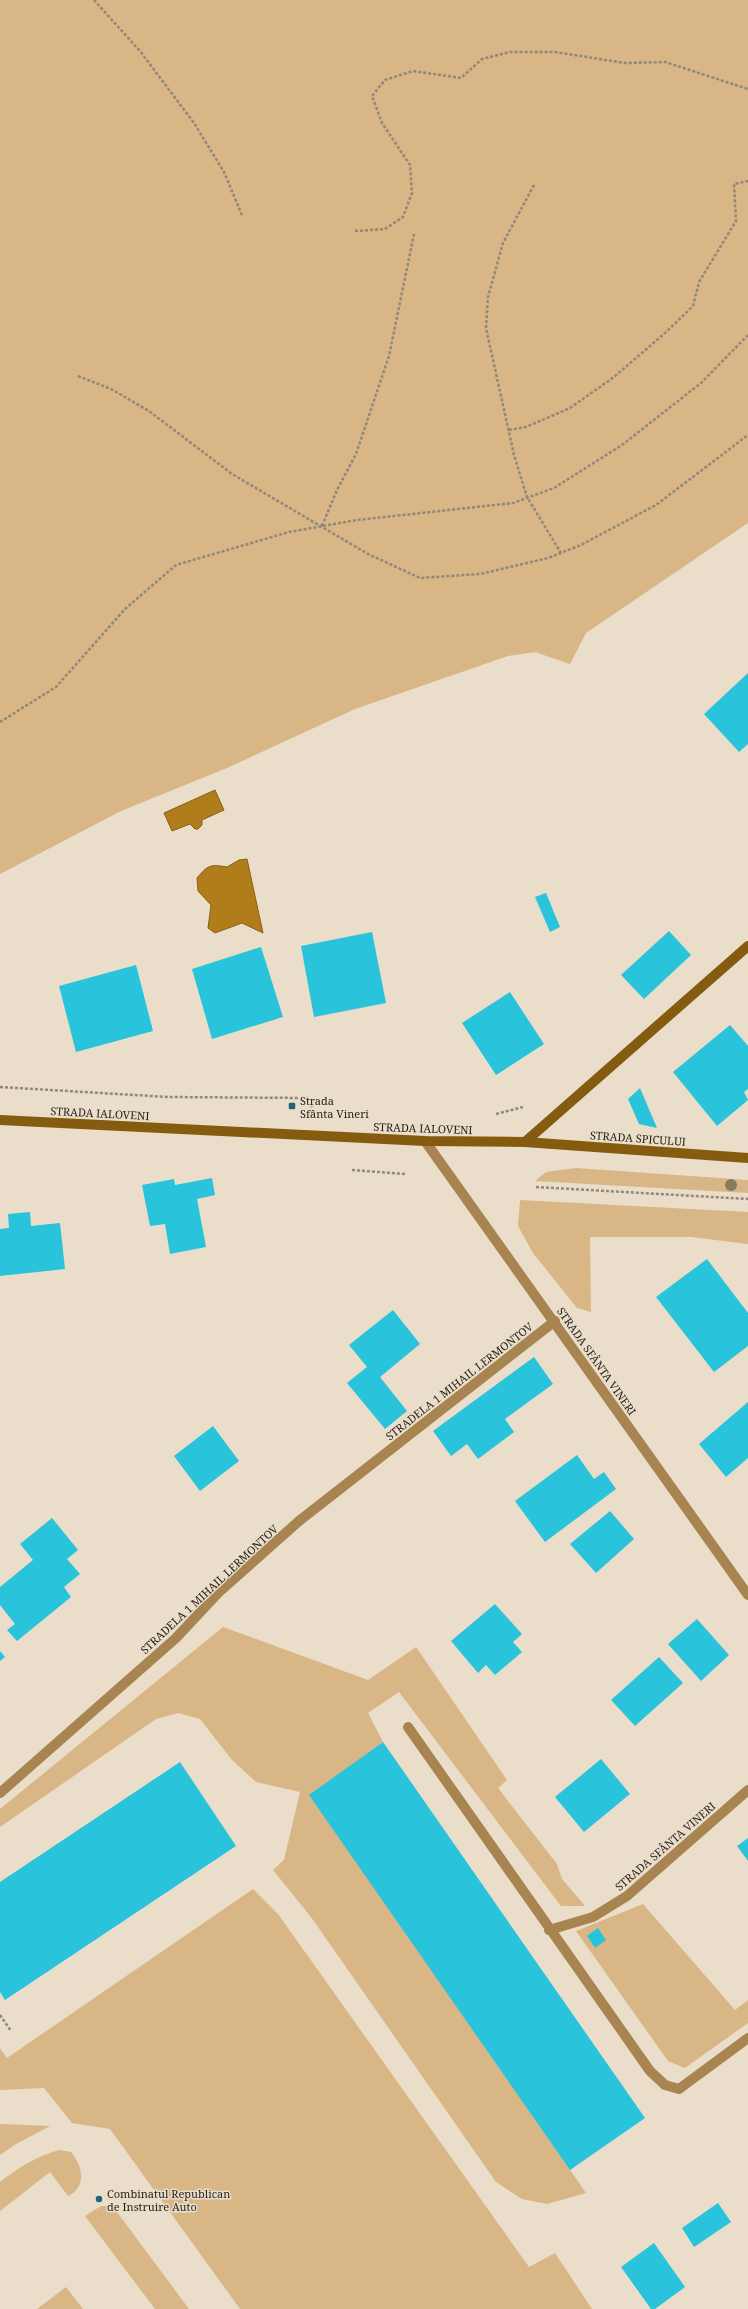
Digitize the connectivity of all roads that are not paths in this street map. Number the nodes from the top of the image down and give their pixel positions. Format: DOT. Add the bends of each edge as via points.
graph roads {
  1 [pos="748,946"];
  2 [pos="0,1120"];
  3 [pos="425,1141"];
  4 [pos="526,1142"];
  5 [pos="748,1158"];
  6 [pos="555,1321"];
  7 [pos="748,1596"];
  8 [pos="408,1727"];
  9 [pos="748,1790"];
  10 [pos="0,1792"];
  11 [pos="549,1930"];
  12 [pos="748,2038"];
  1 -- 4 [label="street"];
  2 -- 3 [label="street, STRADA IALOVENI"];
  3 -- 4 [label="street, STRADA IALOVENI"];
  3 -- 6 [label="street, STRADA SFÂNTA VINERI"];
  4 -- 5 [label="street, STRADA SPICULUI"];
  6 -- 7 [label="street, STRADA SFÂNTA VINERI"];
  6 -- 10 [label="street, STRADELA 1 MIHAIL LERMONTOV" via="299,1521 218,1593 176,1638"];
  8 -- 11 [label="street"];
  9 -- 11 [label="street, STRADA SFÂNTA VINERI" via="627,1896 593,1916"];
  11 -- 12 [label="street" via="650,2072 665,2085 679,2089"];
}
